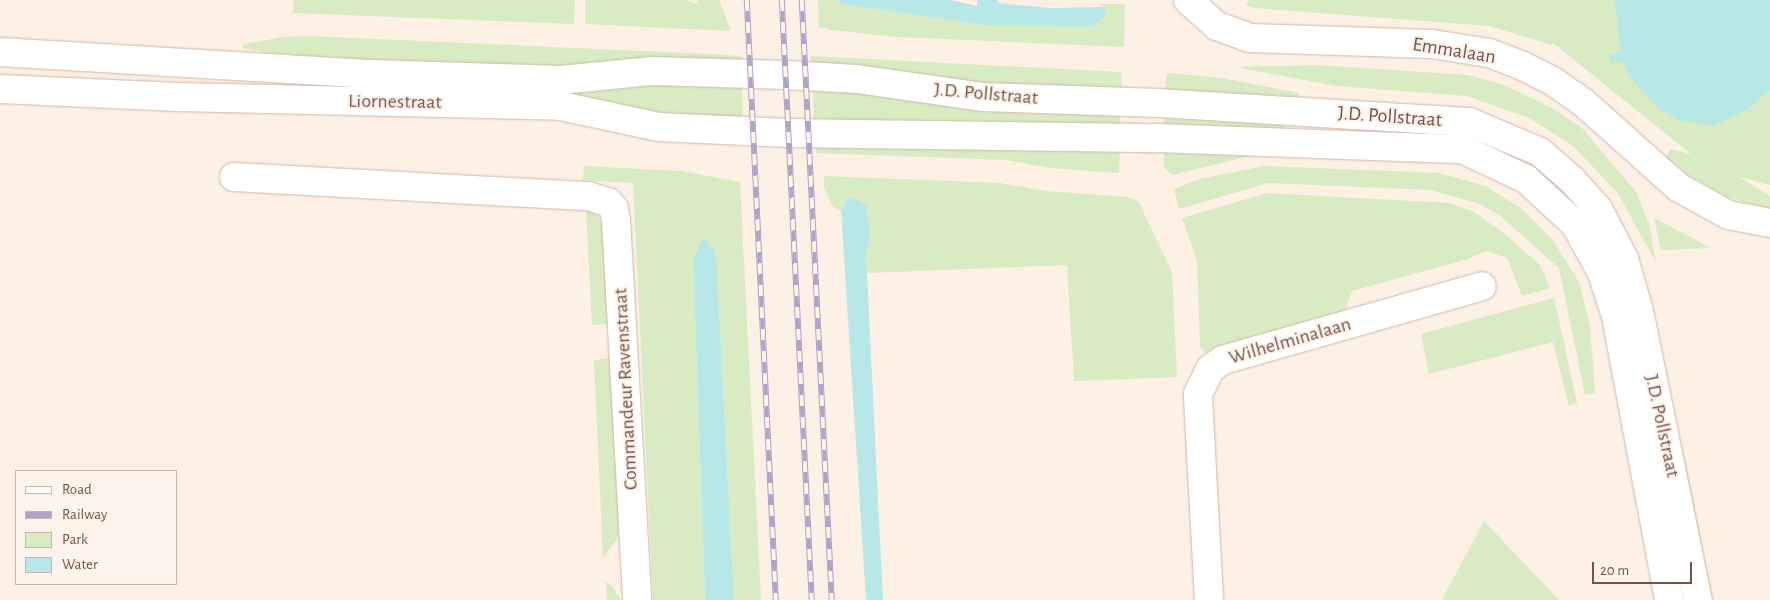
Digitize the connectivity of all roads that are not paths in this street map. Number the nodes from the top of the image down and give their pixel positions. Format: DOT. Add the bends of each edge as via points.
graph roads {
  1 [pos="1188,0"];
  2 [pos="0,52"];
  3 [pos="750,73"];
  4 [pos="0,89"];
  5 [pos="789,133"];
  6 [pos="234,177"];
  7 [pos="1770,224"];
  8 [pos="1482,286"];
  9 [pos="637,600"];
  10 [pos="1209,600"];
  11 [pos="1669,600"];
  12 [pos="1698,600"];
  1 -- 7 [label="street, Emmalaan" via="1217,26 1250,38 1432,44 1489,53 1523,66 1552,80 1584,103 1678,187 1728,215"];
  2 -- 3 [label="street, Liornestraat" via="372,74 551,80 651,71"];
  3 -- 12 [label="street, J.D. Pollstraat" via="857,79 984,97 1158,103 1469,122 1540,152 1598,209 1624,258 1639,311"];
  4 -- 5 [label="street, Liornestraat" via="178,97 561,106 659,127"];
  5 -- 11 [label="street, J.D. Pollstraat" via="994,134 1404,144 1462,149 1495,161 1526,178 1575,224 1602,273 1616,316"];
  6 -- 9 [label="street, Commandeur Ravenstraat" via="588,196 608,202 614,208"];
  8 -- 10 [label="street, Wilhelminalaan" via="1222,360 1210,369 1198,394"];
}
